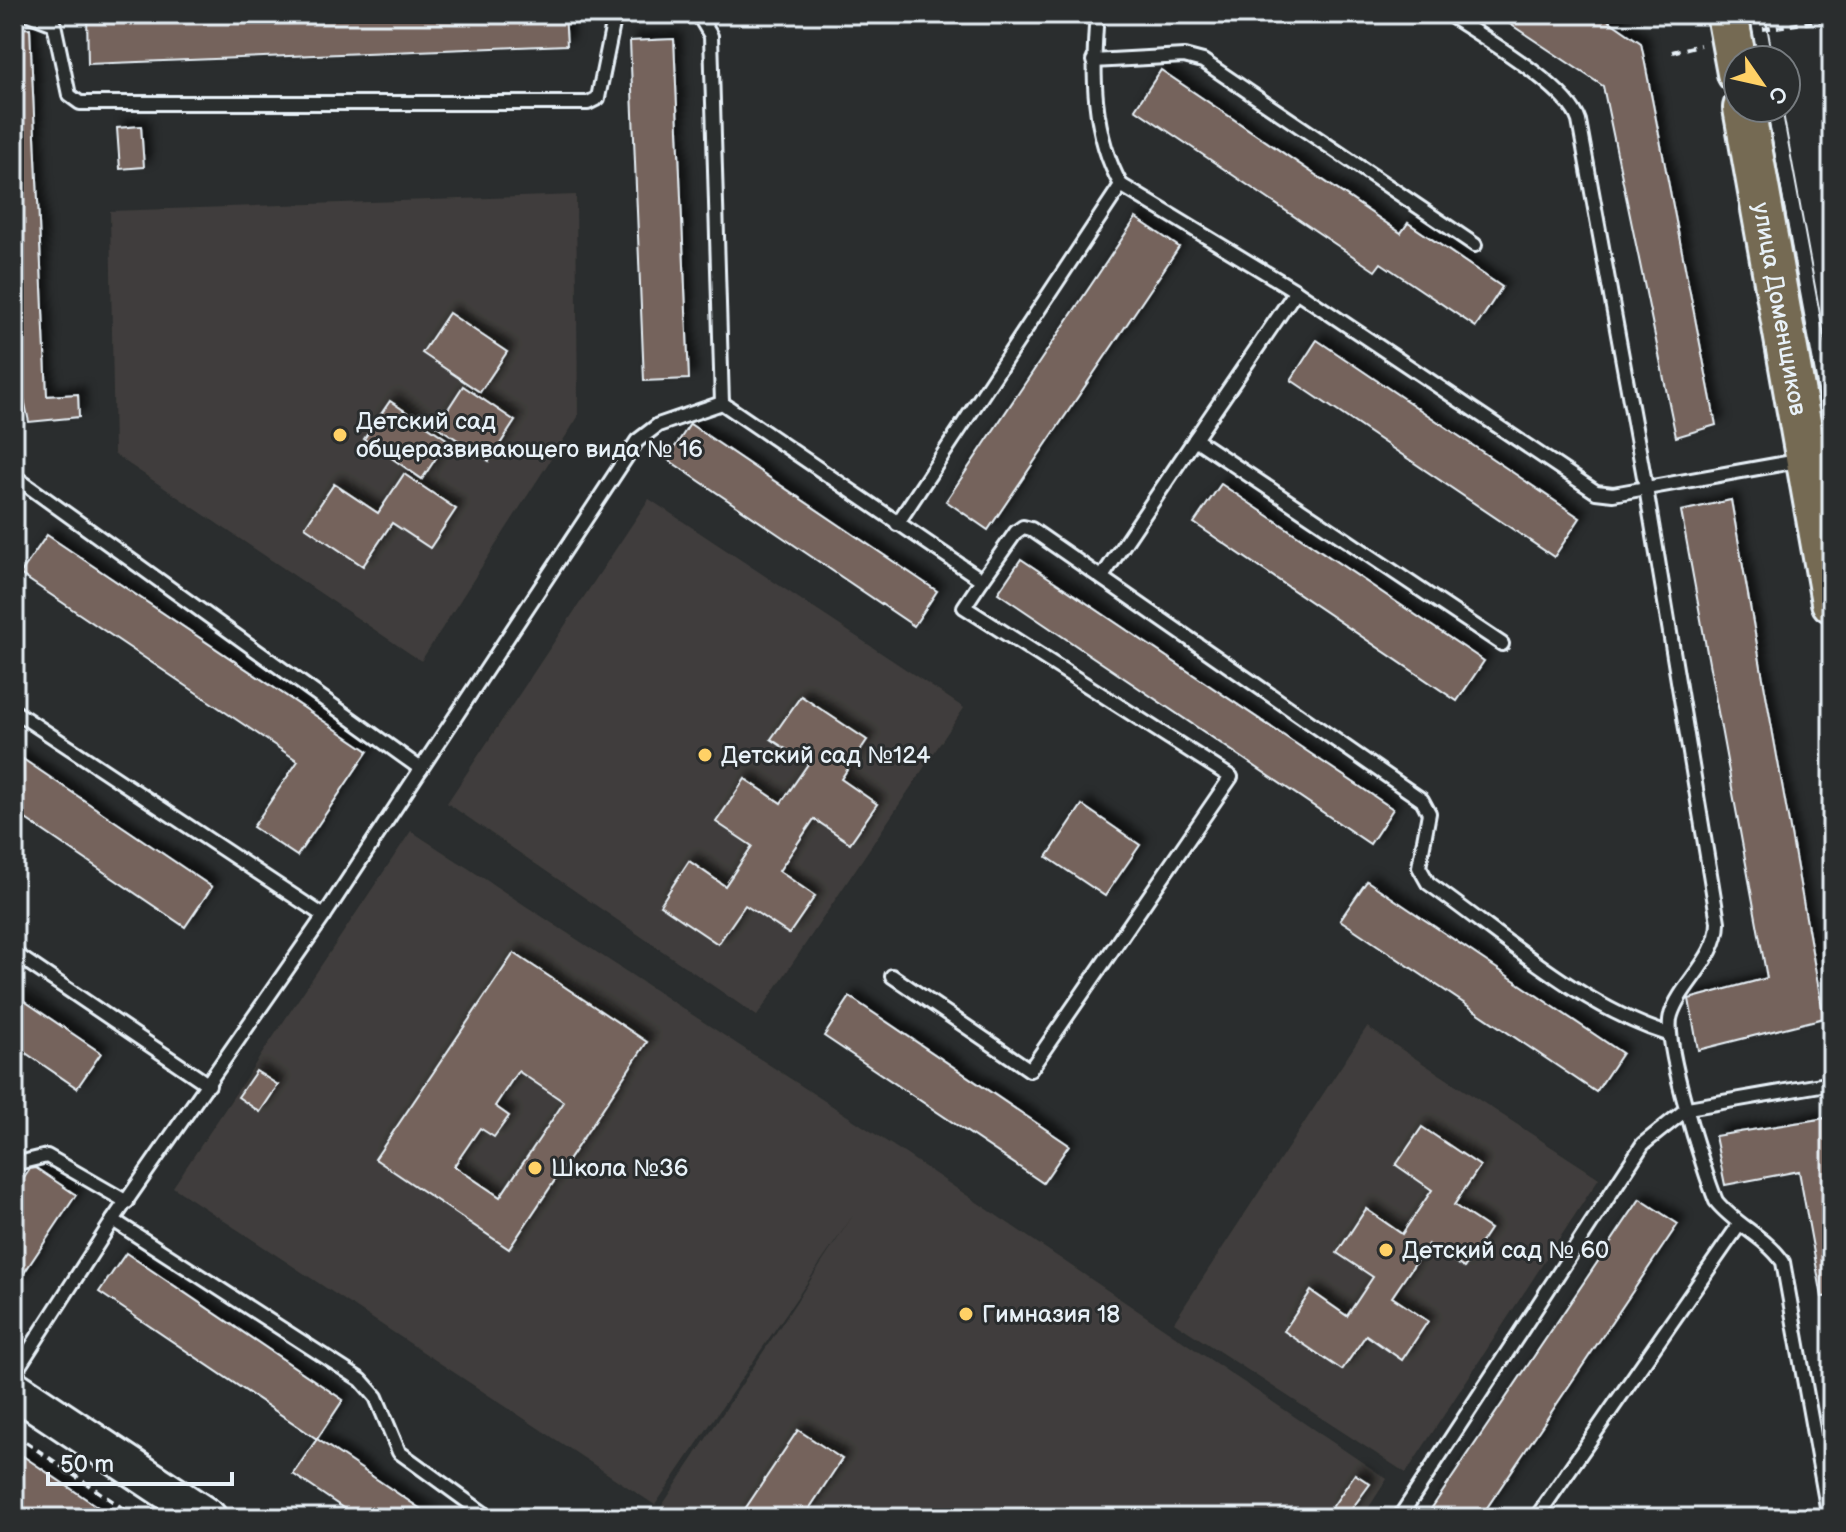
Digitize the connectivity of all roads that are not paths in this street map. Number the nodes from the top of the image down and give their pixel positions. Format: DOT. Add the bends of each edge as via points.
graph roads {
  1 [pos="28,14"];
  2 [pos="615,14"];
  3 [pos="698,14"];
  4 [pos="1097,14"];
  5 [pos="1448,14"];
  6 [pos="1727,14"];
  7 [pos="1733,44"];
  8 [pos="1093,61"];
  9 [pos="1747,124"];
  10 [pos="1121,185"];
  11 [pos="1475,245"];
  12 [pos="1296,291"];
  13 [pos="722,403"];
  14 [pos="1195,439"];
  15 [pos="1805,460"];
  16 [pos="14,476"];
  17 [pos="1646,488"];
  18 [pos="897,524"];
  19 [pos="1102,577"];
  20 [pos="982,580"];
  21 [pos="1832,602"];
  22 [pos="1502,644"];
  23 [pos="14,711"];
  24 [pos="421,769"];
  25 [pos="324,916"];
  26 [pos="14,953"];
  27 [pos="892,976"];
  28 [pos="1668,1034"];
  29 [pos="1832,1083"];
  30 [pos="209,1085"];
  31 [pos="1688,1108"];
  32 [pos="14,1164"];
  33 [pos="127,1202"];
  34 [pos="113,1220"];
  35 [pos="1739,1225"];
  36 [pos="14,1374"];
  37 [pos="14,1389"];
  38 [pos="208,1518"];
  39 [pos="490,1518"];
  40 [pos="1399,1518"];
  41 [pos="1536,1518"];
  42 [pos="1829,1518"];
  1 -- 2 [label="lane" via="54,24 69,95 80,103 592,103 599,94"];
  3 -- 13 [label="lane" via="711,36"];
  4 -- 8 [label="lane"];
  5 -- 17 [label="lane" via="1560,92 1575,109"];
  6 -- 7 [label="main road"];
  8 -- 10 [label="lane" via="1100,129 1108,163"];
  8 -- 11 [label="lane" via="1184,56 1203,61"];
  9 -- 15 [label="main road, улица Доменщиков"];
  10 -- 12 [label="lane"];
  10 -- 18 [label="lane"];
  12 -- 14 [label="lane"];
  12 -- 17 [label="lane" via="1588,488 1604,494"];
  13 -- 18 [label="lane"];
  13 -- 24 [label="lane" via="658,425 637,441"];
  14 -- 19 [label="lane"];
  14 -- 22 [label="lane"];
  15 -- 17 [label="lane"];
  15 -- 21 [label="main road, улица Доменщиков"];
  16 -- 24 [label="lane"];
  17 -- 28 [label="lane" via="1718,922 1716,940 1676,1003"];
  18 -- 20 [label="lane"];
  19 -- 20 [label="lane" via="1023,527"];
  19 -- 28 [label="lane" via="1422,800 1429,813 1419,867 1428,883 1600,1005"];
  20 -- 27 [label="lane" via="964,607 1231,777 1030,1070"];
  23 -- 25 [label="lane"];
  24 -- 25 [label="lane"];
  25 -- 30 [label="lane"];
  26 -- 30 [label="lane"];
  28 -- 31 [label="lane"];
  29 -- 31 [label="lane"];
  30 -- 33 [label="lane"];
  31 -- 35 [label="lane" via="1716,1201"];
  31 -- 40 [label="lane" via="1643,1144"];
  32 -- 33 [label="lane" via="47,1156"];
  33 -- 34 [label="lane"];
  34 -- 36 [label="lane"];
  34 -- 39 [label="lane" via="361,1380 376,1397 399,1452"];
  35 -- 41 [label="lane"];
  35 -- 42 [label="lane" via="1777,1253 1786,1272"];
  37 -- 38 [label="street"];
}
